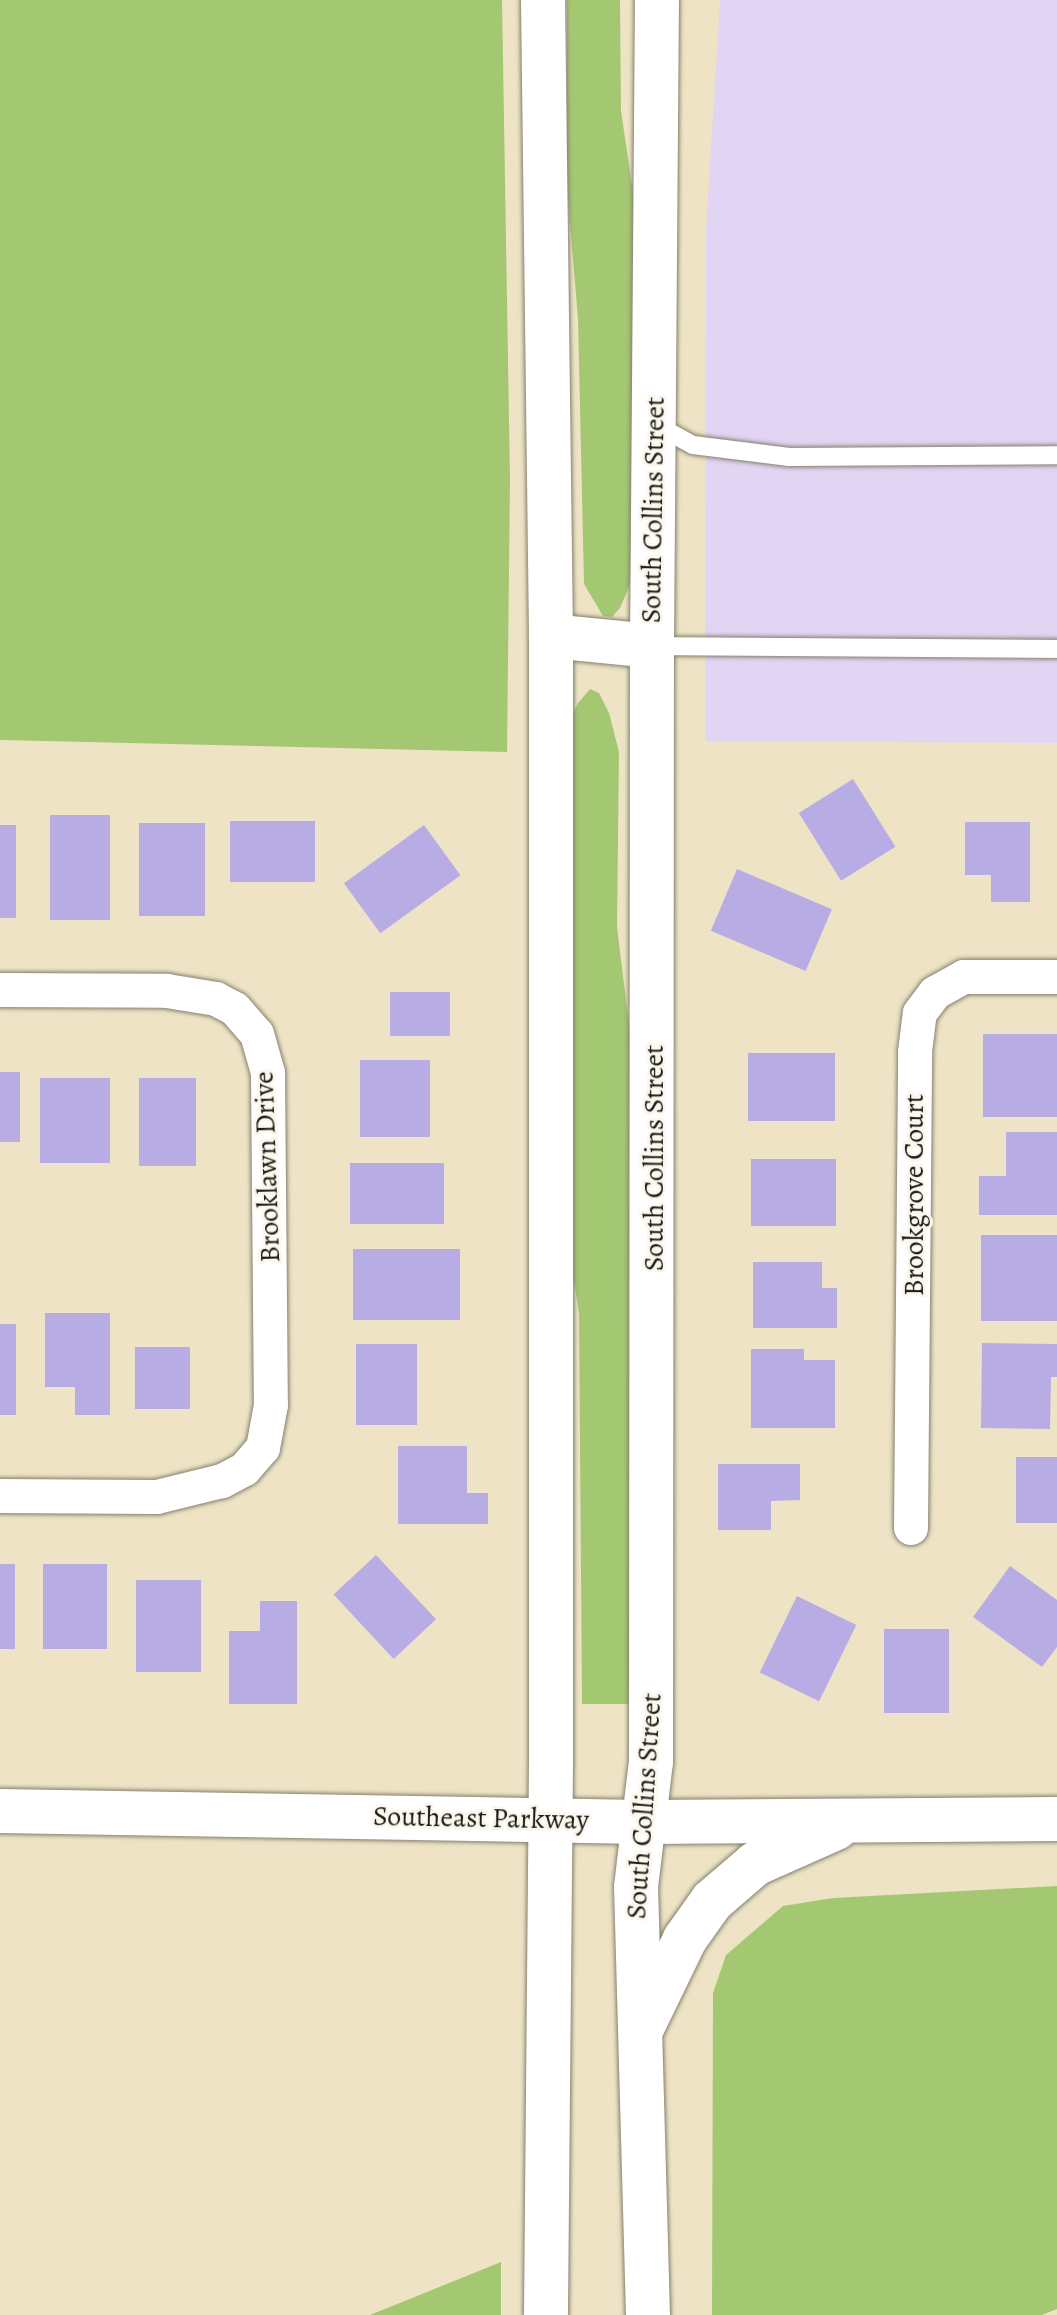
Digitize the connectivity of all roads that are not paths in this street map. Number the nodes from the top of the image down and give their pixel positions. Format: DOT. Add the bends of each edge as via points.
graph roads {
  1 [pos="543,0"];
  2 [pos="657,0"];
  3 [pos="654,424"];
  4 [pos="1057,455"];
  5 [pos="551,636"];
  6 [pos="652,646"];
  7 [pos="1057,649"];
  8 [pos="1057,977"];
  9 [pos="0,990"];
  10 [pos="0,1496"];
  11 [pos="911,1528"];
  12 [pos="0,1811"];
  13 [pos="548,1818"];
  14 [pos="1057,1819"];
  15 [pos="642,1822"];
  16 [pos="848,1823"];
  17 [pos="638,2038"];
  18 [pos="546,2315"];
  19 [pos="648,2315"];
  1 -- 5 [label="main road"];
  2 -- 3 [label="main road, South Collins Street"];
  3 -- 4 [label="lane" via="693,445 789,457"];
  3 -- 6 [label="main road, South Collins Street"];
  5 -- 6 [label="main road"];
  5 -- 13 [label="main road"];
  6 -- 7 [label="lane"];
  6 -- 15 [label="main road, South Collins Street" via="654,1477 651,1762"];
  8 -- 11 [label="street, Brookgrove Court" via="964,977 935,993 920,1013 915,1052"];
  9 -- 10 [label="street, Brooklawn Drive" via="167,991 216,999 235,1009 257,1034 268,1073 271,1405 263,1448 245,1469 222,1481 157,1497"];
  12 -- 13 [label="main road, Southeast Parkway"];
  13 -- 15 [label="main road, Southeast Parkway"];
  13 -- 18 [label="main road"];
  14 -- 16 [label="main road, Southeast Parkway"];
  15 -- 16 [label="main road, Southeast Parkway"];
  15 -- 17 [label="main road, South Collins Street" via="636,1887"];
  16 -- 17 [label="main road" via="755,1864 712,1901 685,1939"];
  17 -- 19 [label="main road, South Collins Street"];
}
